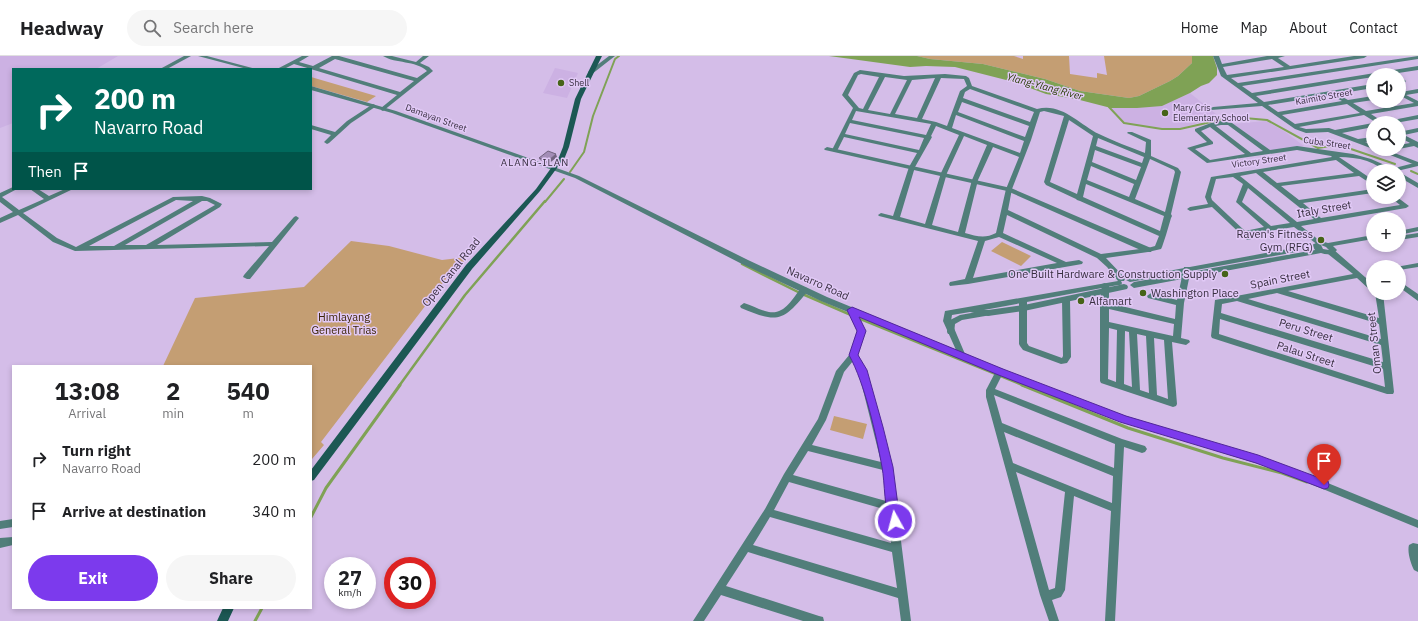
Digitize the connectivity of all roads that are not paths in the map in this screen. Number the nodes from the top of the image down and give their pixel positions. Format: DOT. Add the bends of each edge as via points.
graph roads {
  1 [pos="188,56"];
  2 [pos="201,56"];
  3 [pos="306,56"];
  4 [pos="386,56"];
  5 [pos="426,56"];
  6 [pos="598,56"];
  7 [pos="612,56"];
  8 [pos="1217,56"];
  9 [pos="1282,56"];
  10 [pos="1335,56"];
  11 [pos="1364,56"];
  12 [pos="335,57"];
  13 [pos="1271,57"];
  14 [pos="1418,57"];
  15 [pos="1341,60"];
  16 [pos="294,62"];
  17 [pos="418,62"];
  18 [pos="1219,66"];
  19 [pos="1288,67"];
  20 [pos="1354,67"];
  21 [pos="165,68"];
  22 [pos="249,68"];
  23 [pos="282,68"];
  24 [pos="314,68"];
  25 [pos="1418,68"];
  26 [pos="1406,70"];
  27 [pos="590,73"];
  28 [pos="1366,74"];
  29 [pos="883,75"];
  30 [pos="939,76"];
  31 [pos="1302,76"];
  32 [pos="1226,77"];
  33 [pos="910,78"];
  34 [pos="1366,78"];
  35 [pos="417,80"];
  36 [pos="1317,84"];
  37 [pos="1238,85"];
  38 [pos="970,87"];
  39 [pos="1366,87"];
  40 [pos="312,88"];
  41 [pos="1418,91"];
  42 [pos="1332,93"];
  43 [pos="1406,93"];
  44 [pos="401,94"];
  45 [pos="1250,95"];
  46 [pos="1406,97"];
  47 [pos="960,99"];
  48 [pos="1366,99"];
  49 [pos="1347,102"];
  50 [pos="1263,104"];
  51 [pos="1418,104"];
  52 [pos="373,106"];
  53 [pos="856,108"];
  54 [pos="383,109"];
  55 [pos="1213,109"];
  56 [pos="865,110"];
  57 [pos="1037,111"];
  58 [pos="955,113"];
  59 [pos="1277,114"];
  60 [pos="1366,114"];
  61 [pos="892,115"];
  62 [pos="1068,115"];
  63 [pos="1369,116"];
  64 [pos="1418,117"];
  65 [pos="1406,119"];
  66 [pos="919,120"];
  67 [pos="848,121"];
  68 [pos="934,123"];
  69 [pos="1211,125"];
  70 [pos="1033,126"];
  71 [pos="1294,126"];
  72 [pos="312,127"];
  73 [pos="1366,127"];
  74 [pos="949,128"];
  75 [pos="1418,130"];
  76 [pos="963,133"];
  77 [pos="1130,133"];
  78 [pos="1336,133"];
  79 [pos="1406,133"];
  80 [pos="335,134"];
  81 [pos="842,135"];
  82 [pos="1096,135"];
  83 [pos="928,137"];
  84 [pos="1406,138"];
  85 [pos="1028,140"];
  86 [pos="1366,140"];
  87 [pos="326,142"];
  88 [pos="1358,142"];
  89 [pos="991,144"];
  90 [pos="1366,145"];
  91 [pos="1417,145"];
  92 [pos="1406,146"];
  93 [pos="1093,147"];
  94 [pos="828,149"];
  95 [pos="836,150"];
  96 [pos="921,152"];
  97 [pos="1268,152"];
  98 [pos="1249,155"];
  99 [pos="1022,156"];
  100 [pos="1148,156"];
  101 [pos="1335,156"];
  102 [pos="1398,156"];
  103 [pos="1088,163"];
  104 [pos="1378,164"];
  105 [pos="1417,164"];
  106 [pos="1144,166"];
  107 [pos="912,167"];
  108 [pos="1406,167"];
  109 [pos="554,169"];
  110 [pos="1258,171"];
  111 [pos="944,173"];
  112 [pos="1234,174"];
  113 [pos="1360,174"];
  114 [pos="1366,178"];
  115 [pos="1406,178"];
  116 [pos="975,180"];
  117 [pos="1084,181"];
  118 [pos="1138,183"];
  119 [pos="1246,184"];
  120 [pos="1277,186"];
  121 [pos="1418,186"];
  122 [pos="1009,189"];
  123 [pos="12,190"];
  124 [pos="35,190"];
  125 [pos="68,190"];
  126 [pos="1366,192"];
  127 [pos="0,198"];
  128 [pos="202,198"];
  129 [pos="49,199"];
  130 [pos="1079,199"];
  131 [pos="1131,200"];
  132 [pos="1298,202"];
  133 [pos="1403,204"];
  134 [pos="1214,205"];
  135 [pos="1190,209"];
  136 [pos="1004,211"];
  137 [pos="18,213"];
  138 [pos="881,215"];
  139 [pos="1169,216"];
  140 [pos="296,218"];
  141 [pos="896,218"];
  142 [pos="0,221"];
  143 [pos="1321,221"];
  144 [pos="1295,225"];
  145 [pos="928,226"];
  146 [pos="1270,229"];
  147 [pos="1418,230"];
  148 [pos="1406,232"];
  149 [pos="960,234"];
  150 [pos="999,234"];
  151 [pos="1164,235"];
  152 [pos="1418,235"];
  153 [pos="1406,237"];
  154 [pos="982,239"];
  155 [pos="1366,239"];
  156 [pos="274,244"];
  157 [pos="1366,244"];
  158 [pos="1318,247"];
  159 [pos="114,248"];
  160 [pos="147,248"];
  161 [pos="79,249"];
  162 [pos="1331,249"];
  163 [pos="1148,250"];
  164 [pos="1100,256"];
  165 [pos="1080,262"];
  166 [pos="1065,264"];
  167 [pos="1418,265"];
  168 [pos="1406,267"];
  169 [pos="1186,273"];
  170 [pos="1357,276"];
  171 [pos="247,277"];
  172 [pos="968,282"];
  173 [pos="1121,283"];
  174 [pos="1366,283"];
  175 [pos="953,284"];
  176 [pos="1105,289"];
  177 [pos="1418,290"];
  178 [pos="1277,291"];
  179 [pos="802,293"];
  180 [pos="1078,294"];
  181 [pos="1407,294"];
  182 [pos="1151,296"];
  183 [pos="1236,298"];
  184 [pos="1418,299"];
  185 [pos="1066,300"];
  186 [pos="1381,300"];
  187 [pos="1180,303"];
  188 [pos="1023,305"];
  189 [pos="1104,305"];
  190 [pos="744,306"];
  191 [pos="967,309"];
  192 [pos="988,313"];
  193 [pos="854,315"];
  194 [pos="1217,315"];
  195 [pos="1178,322"];
  196 [pos="1383,322"];
  197 [pos="1104,324"];
  198 [pos="1121,328"];
  199 [pos="1133,330"];
  200 [pos="951,332"];
  201 [pos="1150,334"];
  202 [pos="1216,336"];
  203 [pos="1168,338"];
  204 [pos="1177,340"];
  205 [pos="1186,342"];
  206 [pos="1385,343"];
  207 [pos="854,355"];
  208 [pos="962,355"];
  209 [pos="1388,367"];
  210 [pos="998,374"];
  211 [pos="1120,387"];
  212 [pos="990,390"];
  213 [pos="1136,392"];
  214 [pos="1390,392"];
  215 [pos="1153,397"];
  216 [pos="997,425"];
  217 [pos="1120,442"];
  218 [pos="806,447"];
  219 [pos="1142,449"];
  220 [pos="1010,466"];
  221 [pos="888,467"];
  222 [pos="1119,474"];
  223 [pos="312,476"];
  224 [pos="787,477"];
  225 [pos="1070,490"];
  226 [pos="893,507"];
  227 [pos="1117,509"];
  228 [pos="768,512"];
  229 [pos="12,523"];
  230 [pos="1418,524"];
  231 [pos="0,526"];
  232 [pos="12,540"];
  233 [pos="0,543"];
  234 [pos="745,547"];
  235 [pos="898,549"];
  236 [pos="1418,549"];
  237 [pos="1418,566"];
  238 [pos="719,589"];
  239 [pos="903,595"];
  240 [pos="1045,595"];
  241 [pos="229,609"];
  242 [pos="222,621"];
  243 [pos="698,621"];
  244 [pos="819,621"];
  245 [pos="906,621"];
  246 [pos="1054,621"];
  247 [pos="1110,621"];
  1 -- 21 [label="street"];
  2 -- 22 [label="street"];
  3 -- 16 [label="street"];
  4 -- 17 [label="street"];
  5 -- 17 [label="street"];
  6 -- 27 [label="main road, Open Canal Road"];
  7 -- 27 [label="street, Open Canal Road"];
  8 -- 18 [label="street"];
  9 -- 13 [label="street"];
  10 -- 15 [label="street"];
  11 -- 15 [label="street"];
  12 -- 24 [label="street"];
  12 -- 35 [label="street"];
  13 -- 18 [label="street"];
  13 -- 19 [label="street"];
  14 -- 20 [label="street"];
  15 -- 19 [label="street"];
  15 -- 20 [label="street"];
  16 -- 23 [label="street"];
  16 -- 24 [label="street"];
  17 -- 35 [label="street" via="430,71"];
  18 -- 32 [label="street"];
  19 -- 31 [label="street"];
  19 -- 32 [label="street"];
  20 -- 28 [label="street"];
  20 -- 31 [label="street"];
  24 -- 44 [label="street"];
  25 -- 26 [label="street"];
  27 -- 109 [label="main road, Open Canal Road" via="578,99 565,152"];
  29 -- 33 [label="street"];
  29 -- 53 [label="street" via="860,72 856,74 844,95"];
  29 -- 56 [label="street"];
  30 -- 33 [label="street"];
  30 -- 38 [label="street" via="953,75 966,78"];
  30 -- 66 [label="street"];
  31 -- 36 [label="street"];
  31 -- 37 [label="street"];
  32 -- 37 [label="street"];
  33 -- 61 [label="street"];
  34 -- 36 [label="street"];
  35 -- 44 [label="street"];
  36 -- 42 [label="street"];
  36 -- 45 [label="street"];
  37 -- 45 [label="street"];
  38 -- 47 [label="street" via="963,91"];
  38 -- 57 [label="street"];
  39 -- 42 [label="street"];
  40 -- 52 [label="street, Damayan Street"];
  41 -- 43 [label="street"];
  42 -- 49 [label="street"];
  42 -- 50 [label="street"];
  44 -- 54 [label="street"];
  45 -- 50 [label="street"];
  46 -- 51 [label="street"];
  47 -- 58 [label="street"];
  47 -- 70 [label="street"];
  48 -- 49 [label="street, Kaimito Street"];
  49 -- 59 [label="street, Kaimito Street"];
  49 -- 60 [label="street"];
  50 -- 55 [label="street"];
  50 -- 59 [label="street"];
  51 -- 60 [label="street"];
  52 -- 54 [label="street, Damayan Street"];
  52 -- 80 [label="street"];
  53 -- 56 [label="street"];
  53 -- 67 [label="street" via="853,109"];
  54 -- 109 [label="street, Damayan Street"];
  56 -- 61 [label="street"];
  57 -- 62 [label="street" via="1044,108"];
  57 -- 70 [label="street"];
  58 -- 74 [label="street"];
  58 -- 85 [label="street"];
  59 -- 71 [label="street"];
  60 -- 63 [label="street"];
  60 -- 71 [label="street"];
  61 -- 66 [label="street"];
  62 -- 82 [label="street"];
  62 -- 130 [label="street" via="1047,182 1049,186"];
  64 -- 65 [label="street"];
  66 -- 68 [label="street"];
  67 -- 81 [label="street"];
  67 -- 83 [label="street"];
  68 -- 74 [label="street"];
  68 -- 83 [label="street"];
  69 -- 97 [label="street" via="1230,124"];
  69 -- 98 [label="street"];
  69 -- 98 [label="street, Cuba Street" via="1197,130 1211,143 1190,148 1209,162"];
  70 -- 85 [label="street"];
  71 -- 78 [label="street" via="1306,131 1326,130"];
  72 -- 80 [label="street"];
  73 -- 78 [label="street"];
  74 -- 76 [label="street"];
  75 -- 79 [label="street"];
  76 -- 89 [label="street"];
  76 -- 111 [label="street"];
  77 -- 100 [label="street" via="1149,141"];
  78 -- 88 [label="street"];
  80 -- 87 [label="street"];
  81 -- 95 [label="street"];
  81 -- 96 [label="street"];
  82 -- 93 [label="street"];
  82 -- 100 [label="street"];
  83 -- 96 [label="street"];
  84 -- 91 [label="street"];
  85 -- 99 [label="street"];
  86 -- 88 [label="street"];
  88 -- 90 [label="street"];
  89 -- 99 [label="street"];
  89 -- 116 [label="street"];
  91 -- 92 [label="street"];
  93 -- 103 [label="street"];
  93 -- 106 [label="street"];
  94 -- 95 [label="street"];
  95 -- 107 [label="street"];
  96 -- 107 [label="street"];
  97 -- 98 [label="street, Cuba Street"];
  97 -- 101 [label="street, Cuba Street" via="1297,148"];
  99 -- 122 [label="street"];
  100 -- 106 [label="street"];
  100 -- 139 [label="street" via="1178,172"];
  101 -- 104 [label="street, Cuba Street" via="1353,156"];
  101 -- 110 [label="street, Victory Street"];
  101 -- 113 [label="street"];
  102 -- 105 [label="street"];
  103 -- 117 [label="street"];
  103 -- 118 [label="street"];
  105 -- 108 [label="street"];
  106 -- 118 [label="street"];
  107 -- 111 [label="street"];
  107 -- 141 [label="street"];
  109 -- 179 [label="street, Navarro Road" via="588,182"];
  109 -- 223 [label="main road, Open Canal Road" via="469,267"];
  110 -- 112 [label="street, Victory Street"];
  110 -- 120 [label="street"];
  111 -- 116 [label="street"];
  111 -- 145 [label="street"];
  112 -- 119 [label="street"];
  112 -- 134 [label="street, Victory Street" via="1214,178 1210,184 1208,197"];
  113 -- 114 [label="street"];
  113 -- 120 [label="street"];
  115 -- 121 [label="street"];
  116 -- 122 [label="street"];
  116 -- 149 [label="street"];
  117 -- 130 [label="street"];
  117 -- 131 [label="street"];
  118 -- 131 [label="street"];
  119 -- 144 [label="street"];
  119 -- 146 [label="street" via="1238,202"];
  120 -- 132 [label="street"];
  122 -- 136 [label="street"];
  122 -- 163 [label="street"];
  123 -- 127 [label="street"];
  124 -- 129 [label="street"];
  125 -- 129 [label="street"];
  126 -- 132 [label="street"];
  127 -- 137 [label="street"];
  128 -- 159 [label="street"];
  128 -- 160 [label="street" via="208,198 219,205"];
  128 -- 161 [label="street" via="175,198"];
  129 -- 137 [label="street"];
  130 -- 151 [label="street"];
  131 -- 139 [label="street"];
  132 -- 143 [label="street"];
  133 -- 143 [label="street, Italy Street" via="1406,206"];
  134 -- 135 [label="street"];
  134 -- 146 [label="street, Italy Street" via="1247,236"];
  136 -- 150 [label="street"];
  136 -- 164 [label="street"];
  137 -- 142 [label="street"];
  137 -- 161 [label="street" via="55,240 70,248"];
  138 -- 141 [label="street"];
  139 -- 151 [label="street"];
  140 -- 156 [label="street"];
  141 -- 145 [label="street"];
  143 -- 144 [label="street, Italy Street"];
  144 -- 146 [label="street, Italy Street"];
  144 -- 158 [label="street"];
  145 -- 149 [label="street"];
  147 -- 148 [label="street"];
  149 -- 154 [label="street"];
  150 -- 154 [label="street"];
  150 -- 166 [label="street"];
  151 -- 163 [label="street" via="1158,247"];
  152 -- 153 [label="street"];
  154 -- 172 [label="street"];
  155 -- 162 [label="street"];
  156 -- 160 [label="street"];
  156 -- 171 [label="street"];
  157 -- 162 [label="street"];
  158 -- 162 [label="street"];
  158 -- 169 [label="street"];
  159 -- 160 [label="street"];
  159 -- 161 [label="street"];
  162 -- 170 [label="street"];
  163 -- 164 [label="street"];
  164 -- 173 [label="street" via="1110,265"];
  165 -- 166 [label="street"];
  166 -- 172 [label="street"];
  167 -- 168 [label="street"];
  169 -- 173 [label="street" via="1132,283 1130,288"];
  169 -- 187 [label="street"];
  170 -- 174 [label="street"];
  170 -- 178 [label="street, Spain Street"];
  172 -- 175 [label="street"];
  173 -- 176 [label="street"];
  176 -- 180 [label="street"];
  176 -- 189 [label="street"];
  177 -- 181 [label="street"];
  178 -- 183 [label="street, Spain Street"];
  178 -- 196 [label="street"];
  179 -- 190 [label="street" via="786,313 777,316 765,316"];
  179 -- 193 [label="street, Navarro Road"];
  180 -- 185 [label="street"];
  180 -- 188 [label="street"];
  181 -- 184 [label="street"];
  182 -- 187 [label="street"];
  183 -- 194 [label="street, Spain Street" via="1218,302"];
  183 -- 206 [label="street"];
  185 -- 188 [label="street"];
  185 -- 188 [label="street" via="1067,357 1064,361 1026,348 1023,344"];
  186 -- 196 [label="street, Oman Street"];
  187 -- 195 [label="street"];
  188 -- 191 [label="street"];
  188 -- 192 [label="street"];
  189 -- 195 [label="street"];
  189 -- 197 [label="street"];
  191 -- 192 [label="street"];
  191 -- 200 [label="street" via="948,313 947,321"];
  192 -- 200 [label="street" via="951,322"];
  193 -- 207 [label="street" via="861,331"];
  193 -- 208 [label="street, Navarro Road"];
  194 -- 202 [label="street, Spain Street"];
  194 -- 209 [label="street, Peru Street"];
  195 -- 204 [label="street"];
  196 -- 206 [label="street, Oman Street"];
  197 -- 198 [label="street"];
  197 -- 211 [label="street" via="1104,381"];
  198 -- 199 [label="street"];
  198 -- 211 [label="street"];
  199 -- 201 [label="street"];
  199 -- 213 [label="street"];
  200 -- 208 [label="street"];
  201 -- 203 [label="street"];
  201 -- 215 [label="street"];
  202 -- 214 [label="street, Palau Street"];
  203 -- 204 [label="street"];
  203 -- 215 [label="street" via="1173,404"];
  204 -- 205 [label="street"];
  206 -- 209 [label="street, Oman Street"];
  207 -- 218 [label="street" via="840,371 822,420"];
  207 -- 221 [label="street" via="862,370"];
  208 -- 210 [label="street, Navarro Road"];
  209 -- 214 [label="street, Oman Street"];
  210 -- 212 [label="street"];
  210 -- 230 [label="street, Navarro Road" via="1124,419 1286,469"];
  211 -- 213 [label="street"];
  212 -- 216 [label="street"];
  212 -- 217 [label="street"];
  213 -- 215 [label="street"];
  216 -- 220 [label="street"];
  216 -- 222 [label="street"];
  217 -- 219 [label="street"];
  217 -- 222 [label="street"];
  218 -- 221 [label="street"];
  218 -- 224 [label="street"];
  220 -- 225 [label="street"];
  220 -- 240 [label="street"];
  221 -- 226 [label="street"];
  222 -- 227 [label="street"];
  224 -- 226 [label="street"];
  224 -- 228 [label="street"];
  225 -- 227 [label="street"];
  225 -- 240 [label="street" via="1060,590 1058,594"];
  226 -- 235 [label="street"];
  227 -- 247 [label="street"];
  228 -- 234 [label="street"];
  228 -- 235 [label="street"];
  229 -- 231 [label="street"];
  232 -- 233 [label="street"];
  234 -- 238 [label="street"];
  234 -- 239 [label="street"];
  235 -- 239 [label="street"];
  236 -- 237 [label="street" via="1413,548"];
  238 -- 243 [label="street"];
  238 -- 244 [label="street"];
  239 -- 245 [label="street"];
  240 -- 246 [label="street"];
  241 -- 242 [label="main road"];
}
